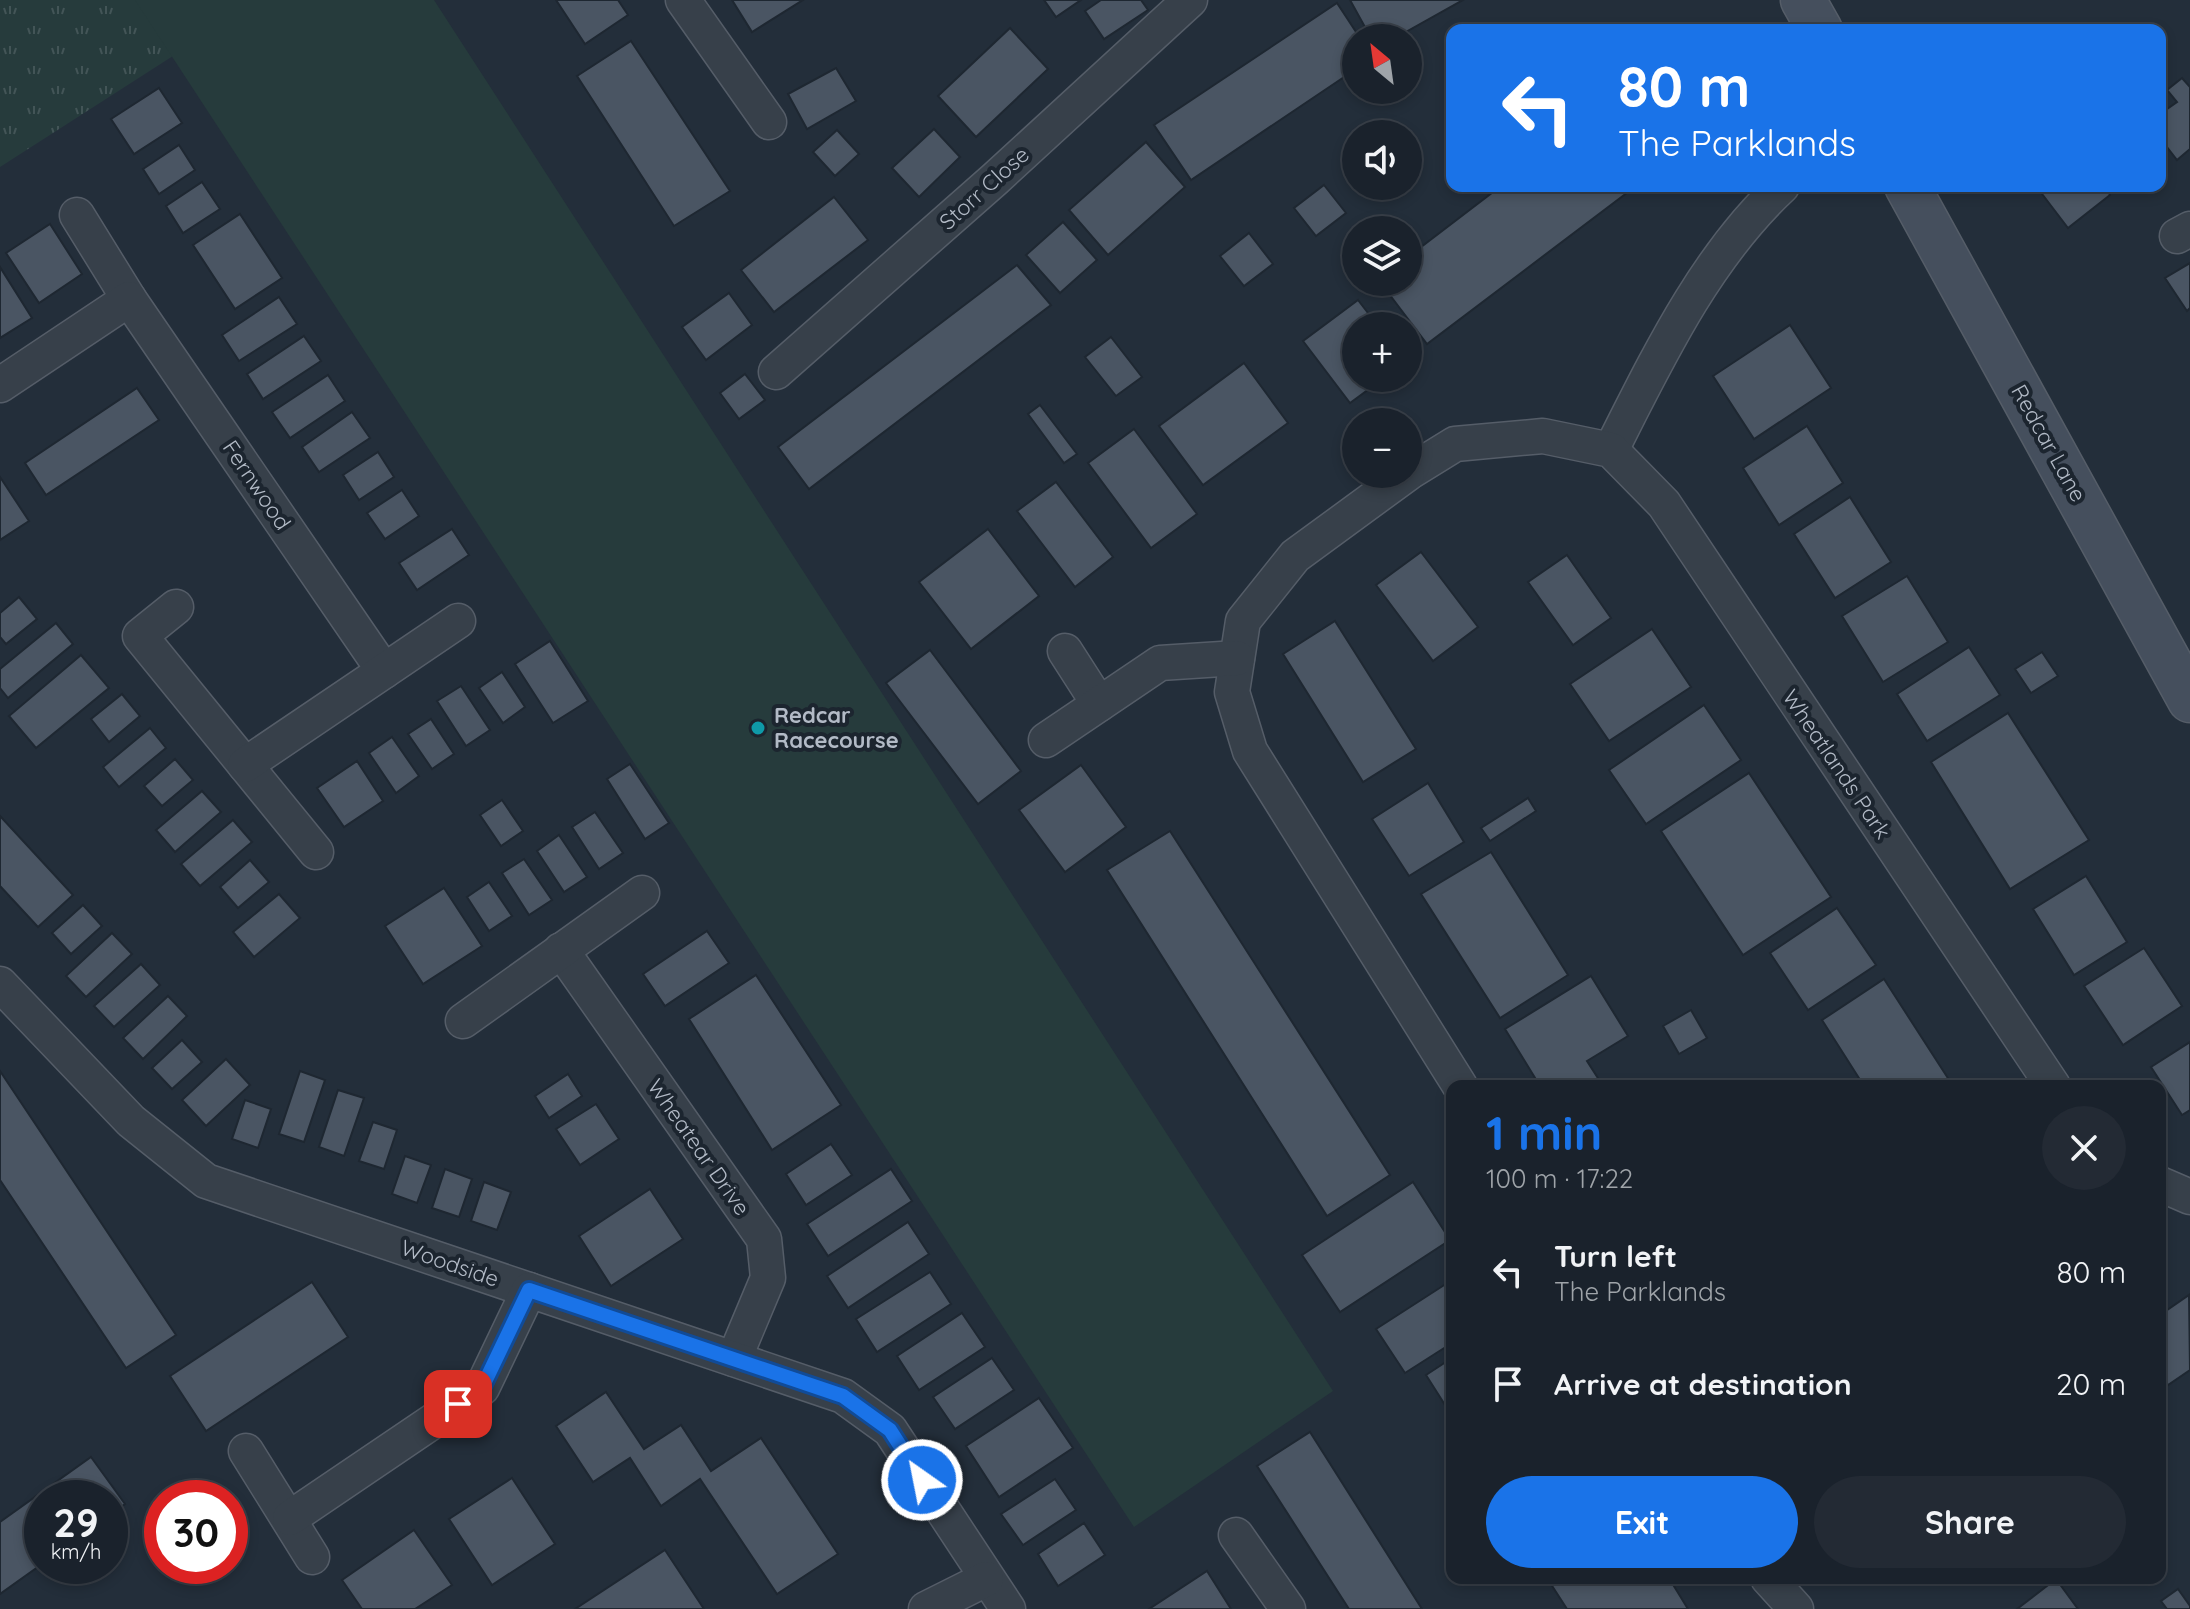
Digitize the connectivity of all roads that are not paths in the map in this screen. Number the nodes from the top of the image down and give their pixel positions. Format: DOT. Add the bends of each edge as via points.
graph roads {
  1 [pos="683,0"];
  2 [pos="1190,0"];
  3 [pos="1803,0"];
  4 [pos="1817,24"];
  5 [pos="769,122"];
  6 [pos="1775,192"];
  7 [pos="1910,192"];
  8 [pos="77,215"];
  9 [pos="129,299"];
  10 [pos="776,372"];
  11 [pos="0,385"];
  12 [pos="1611,450"];
  13 [pos="1422,465"];
  14 [pos="1389,488"];
  15 [pos="176,607"];
  16 [pos="458,621"];
  17 [pos="1065,651"];
  18 [pos="1237,658"];
  19 [pos="384,671"];
  20 [pos="2190,700"];
  21 [pos="1099,704"];
  22 [pos="1046,740"];
  23 [pos="245,765"];
  24 [pos="316,852"];
  25 [pos="642,893"];
  26 [pos="561,950"];
  27 [pos="0,984"];
  28 [pos="463,1021"];
  29 [pos="1456,1080"];
  30 [pos="2049,1080"];
  31 [pos="2166,1187"];
  32 [pos="2190,1197"];
  33 [pos="529,1290"];
  34 [pos="734,1359"];
  35 [pos="246,1451"];
  36 [pos="290,1518"];
  37 [pos="1236,1535"];
  38 [pos="312,1557"];
  39 [pos="986,1579"];
  40 [pos="1773,1584"];
  41 [pos="926,1609"];
  42 [pos="1008,1609"];
  43 [pos="1288,1609"];
  44 [pos="1796,1609"];
  1 -- 5 [label="street"];
  2 -- 10 [label="street, Storr Close"];
  3 -- 4 [label="main road"];
  6 -- 12 [label="street" via="1744,221 1666,341"];
  7 -- 20 [label="main road, Redcar Lane"];
  8 -- 9 [label="street, Fernwood"];
  9 -- 11 [label="street"];
  9 -- 19 [label="street, Fernwood"];
  12 -- 13 [label="street" via="1543,436 1455,444"];
  12 -- 30 [label="street, Wheatlands Park" via="1664,504"];
  14 -- 18 [label="street" via="1295,556 1243,621"];
  15 -- 23 [label="street" via="140,636"];
  16 -- 19 [label="street"];
  17 -- 21 [label="street"];
  18 -- 21 [label="street" via="1160,663"];
  18 -- 29 [label="street" via="1232,692 1250,751"];
  19 -- 23 [label="street"];
  21 -- 22 [label="street"];
  23 -- 24 [label="street"];
  25 -- 26 [label="street"];
  26 -- 28 [label="street"];
  26 -- 34 [label="street, Wheatear Drive" via="764,1239 768,1278"];
  27 -- 33 [label="street, Woodside" via="131,1121 206,1181"];
  31 -- 32 [label="street"];
  33 -- 34 [label="street, Woodside"];
  33 -- 36 [label="street" via="482,1388"];
  34 -- 39 [label="street, Woodside" via="843,1396 890,1430"];
  35 -- 36 [label="street"];
  36 -- 38 [label="street"];
  37 -- 43 [label="street"];
  39 -- 41 [label="street"];
  39 -- 42 [label="street, Woodside"];
  40 -- 44 [label="street"];
}
